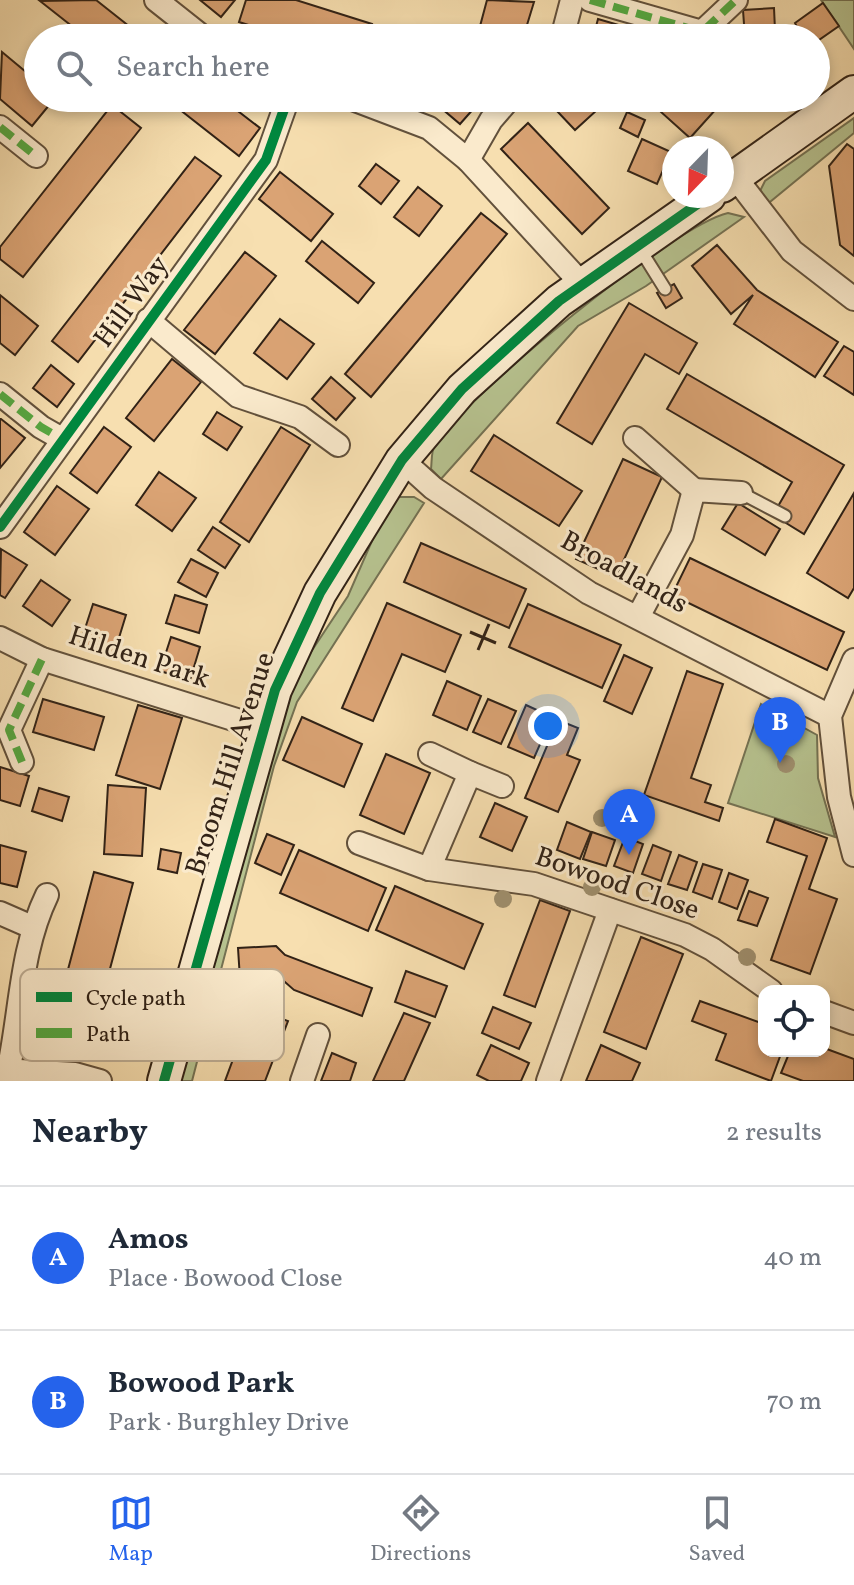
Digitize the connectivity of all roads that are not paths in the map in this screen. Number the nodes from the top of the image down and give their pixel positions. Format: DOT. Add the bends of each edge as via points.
graph roads {
  1 [pos="156,0"];
  2 [pos="572,0"];
  3 [pos="590,0"];
  4 [pos="736,0"];
  5 [pos="186,24"];
  6 [pos="566,24"];
  7 [pos="674,24"];
  8 [pos="710,24"];
  9 [pos="854,92"];
  10 [pos="830,109"];
  11 [pos="283,112"];
  12 [pos="387,112"];
  13 [pos="498,112"];
  14 [pos="826,112"];
  15 [pos="0,127"];
  16 [pos="36,156"];
  17 [pos="468,160"];
  18 [pos="734,177"];
  19 [pos="734,188"];
  20 [pos="692,208"];
  21 [pos="638,246"];
  22 [pos="582,284"];
  23 [pos="665,289"];
  24 [pos="854,299"];
  25 [pos="148,320"];
  26 [pos="0,394"];
  27 [pos="635,438"];
  28 [pos="62,439"];
  29 [pos="338,445"];
  30 [pos="402,460"];
  31 [pos="694,490"];
  32 [pos="741,493"];
  33 [pos="785,516"];
  34 [pos="0,527"];
  35 [pos="638,617"];
  36 [pos="0,638"];
  37 [pos="42,659"];
  38 [pos="854,660"];
  39 [pos="830,716"];
  40 [pos="262,728"];
  41 [pos="430,754"];
  42 [pos="22,762"];
  43 [pos="470,773"];
  44 [pos="502,786"];
  45 [pos="359,843"];
  46 [pos="854,855"];
  47 [pos="429,869"];
  48 [pos="47,895"];
  49 [pos="610,910"];
  50 [pos="0,913"];
  51 [pos="32,927"];
  52 [pos="23,969"];
  53 [pos="195,969"];
  54 [pos="763,985"];
  55 [pos="830,1012"];
  56 [pos="851,1014"];
  57 [pos="20,1020"];
  58 [pos="318,1035"];
  59 [pos="170,1061"];
  60 [pos="4,1071"];
  61 [pos="100,1081"];
  62 [pos="164,1081"];
  63 [pos="302,1081"];
  64 [pos="548,1081"];
  1 -- 5 [label="street"];
  2 -- 6 [label="street"];
  3 -- 7 [label="street"];
  4 -- 8 [label="street"];
  9 -- 10 [label="street"];
  11 -- 25 [label="street, Hill Way" via="266,160"];
  12 -- 17 [label="street" via="429,128"];
  13 -- 17 [label="street"];
  14 -- 18 [label="street"];
  15 -- 16 [label="street"];
  17 -- 22 [label="street"];
  19 -- 24 [label="street" via="792,251"];
  20 -- 21 [label="street, Broom Hill Avenue"];
  21 -- 22 [label="street, Broom Hill Avenue"];
  21 -- 23 [label="lane"];
  22 -- 30 [label="street, Broom Hill Avenue" via="462,389"];
  25 -- 28 [label="street, Hill Way"];
  25 -- 29 [label="street" via="238,396 300,417"];
  26 -- 28 [label="street"];
  27 -- 31 [label="street"];
  28 -- 34 [label="street, Hill Way"];
  30 -- 35 [label="street, Broadlands" via="505,538 589,593"];
  30 -- 40 [label="street, Broom Hill Avenue" via="320,593"];
  31 -- 32 [label="street"];
  31 -- 35 [label="street" via="682,535"];
  32 -- 33 [label="lane"];
  35 -- 39 [label="street, Broadlands"];
  36 -- 37 [label="street, Hilden Park"];
  37 -- 40 [label="street, Hilden Park"];
  37 -- 42 [label="street" via="9,730"];
  38 -- 39 [label="street"];
  39 -- 46 [label="street" via="839,797"];
  40 -- 53 [label="street, Broom Hill Avenue"];
  41 -- 43 [label="street"];
  43 -- 44 [label="street"];
  43 -- 47 [label="street"];
  45 -- 47 [label="street, Bowood Close"];
  47 -- 49 [label="street, Bowood Close" via="534,884"];
  48 -- 51 [label="street"];
  49 -- 54 [label="street, Bowood Close" via="685,935"];
  49 -- 64 [label="street"];
  50 -- 51 [label="street"];
  51 -- 52 [label="street"];
  55 -- 56 [label="street"];
  57 -- 60 [label="street"];
  58 -- 63 [label="street"];
  59 -- 62 [label="street, Broom Hill Avenue"];
  60 -- 61 [label="street" via="75,1074"];
}
